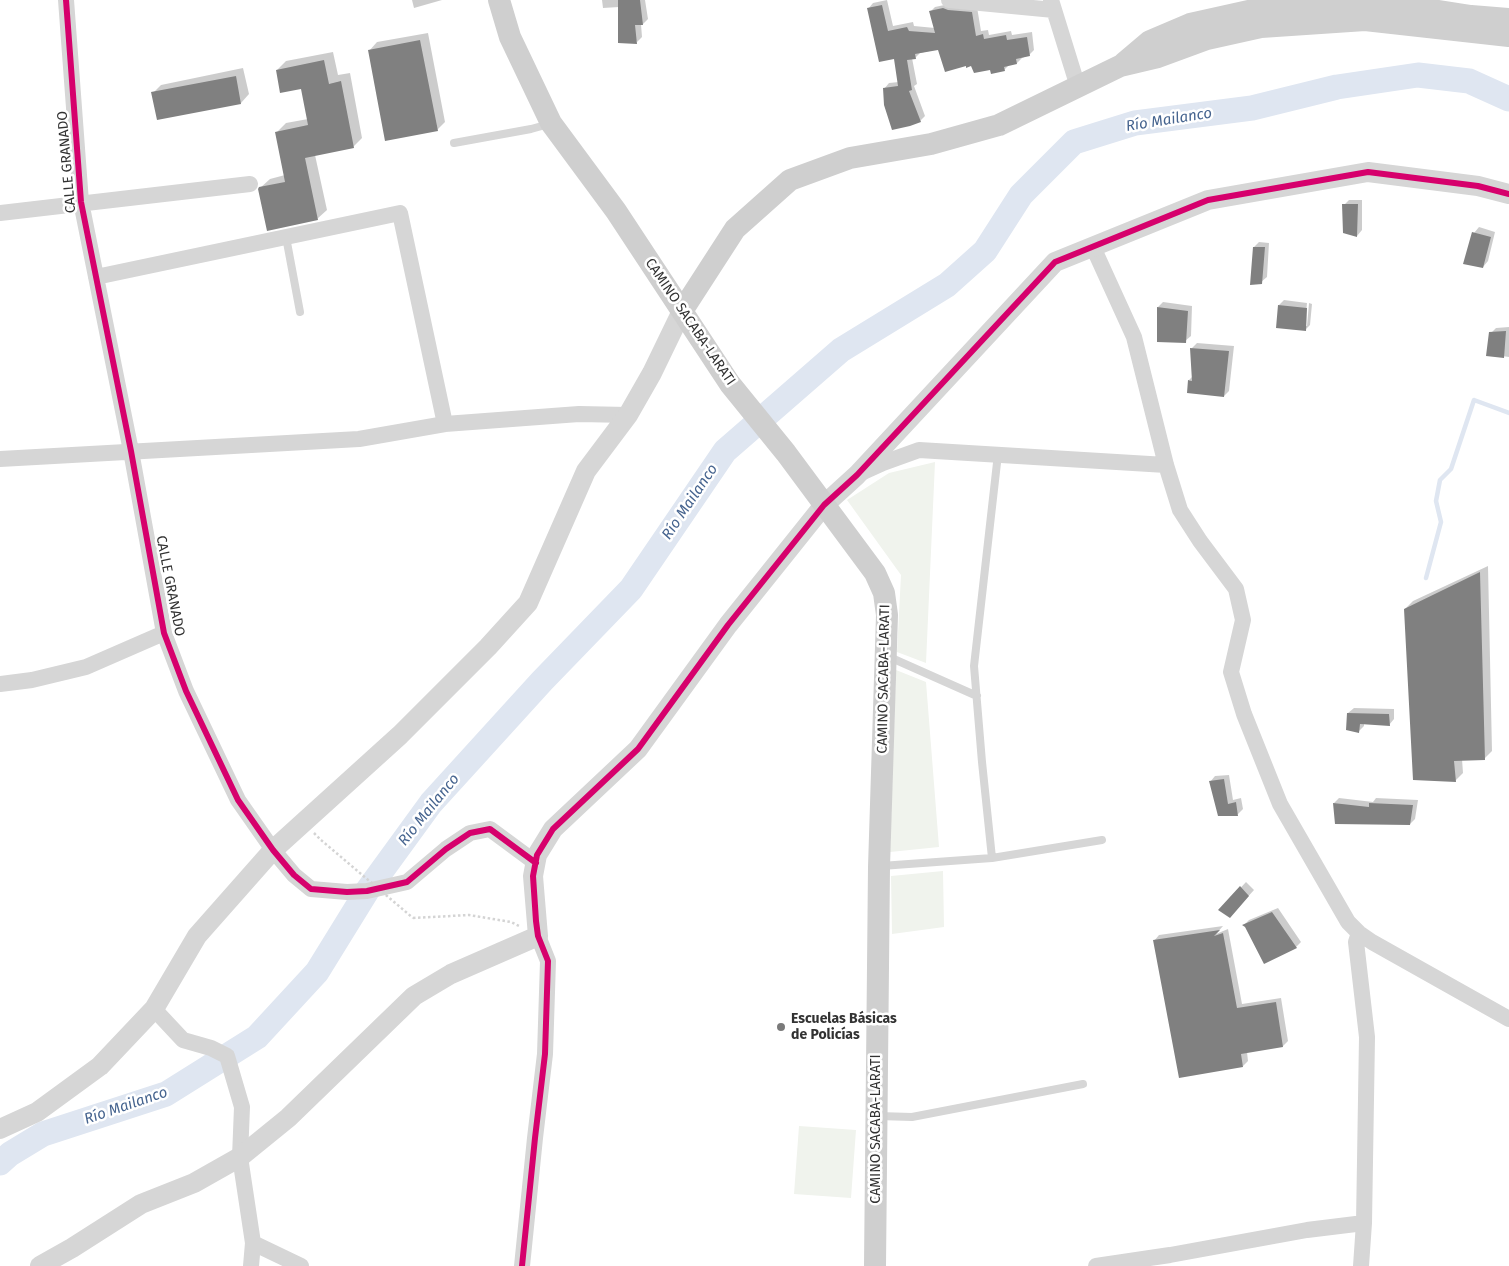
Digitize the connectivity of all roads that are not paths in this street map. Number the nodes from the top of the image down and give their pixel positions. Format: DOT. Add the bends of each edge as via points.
graph roads {
  1 [pos="66,0"];
  2 [pos="499,0"];
  3 [pos="948,0"];
  4 [pos="1052,5"];
  5 [pos="1364,5"];
  6 [pos="1509,19"];
  7 [pos="1509,36"];
  8 [pos="1078,87"];
  9 [pos="551,123"];
  10 [pos="454,143"];
  11 [pos="250,184"];
  12 [pos="1509,194"];
  13 [pos="81,202"];
  14 [pos="0,213"];
  15 [pos="286,236"];
  16 [pos="1093,247"];
  17 [pos="96,277"];
  18 [pos="300,312"];
  19 [pos="682,312"];
  20 [pos="628,415"];
  21 [pos="445,424"];
  22 [pos="131,451"];
  23 [pos="998,454"];
  24 [pos="0,459"];
  25 [pos="1166,465"];
  26 [pos="857,474"];
  27 [pos="824,505"];
  28 [pos="164,633"];
  29 [pos="886,655"];
  30 [pos="0,684"];
  31 [pos="977,696"];
  32 [pos="1102,840"];
  33 [pos="274,850"];
  34 [pos="992,858"];
  35 [pos="536,863"];
  36 [pos="879,866"];
  37 [pos="1359,933"];
  38 [pos="538,936"];
  39 [pos="154,1008"];
  40 [pos="1509,1019"];
  41 [pos="1083,1084"];
  42 [pos="876,1116"];
  43 [pos="0,1129"];
  44 [pos="240,1157"];
  45 [pos="1364,1223"];
  46 [pos="253,1243"];
  47 [pos="1170,1260"];
  48 [pos="40,1266"];
  49 [pos="251,1266"];
  50 [pos="300,1266"];
  51 [pos="522,1266"];
  52 [pos="875,1266"];
  53 [pos="1096,1266"];
  54 [pos="1361,1266"];
  1 -- 13 [label="street, CALLE GRANADO"];
  2 -- 9 [label="main road, CAMINO SACABA-LARATI" via="510,37"];
  3 -- 4 [label="street"];
  4 -- 8 [label="street"];
  5 -- 6 [label="main road"];
  5 -- 7 [label="main road"];
  5 -- 8 [label="main road" via="1253,10 1190,24 1150,41 1120,66"];
  8 -- 19 [label="main road" via="999,124 932,144 850,158 790,180 735,229"];
  9 -- 10 [label="lane"];
  9 -- 19 [label="main road, CAMINO SACABA-LARATI" via="616,211"];
  11 -- 13 [label="street"];
  12 -- 16 [label="street" via="1478,186 1368,172 1208,200"];
  13 -- 14 [label="street"];
  13 -- 17 [label="street, CALLE GRANADO"];
  15 -- 17 [label="street"];
  15 -- 18 [label="lane"];
  15 -- 21 [label="street" via="400,213"];
  16 -- 25 [label="street" via="1134,337"];
  16 -- 26 [label="street" via="1055,262"];
  17 -- 22 [label="street, CALLE GRANADO"];
  19 -- 20 [label="street"];
  19 -- 27 [label="main road, CAMINO SACABA-LARATI" via="730,384"];
  20 -- 21 [label="street" via="580,414"];
  20 -- 33 [label="street" via="586,471 528,603 400,734"];
  21 -- 22 [label="street" via="359,439"];
  22 -- 24 [label="street"];
  22 -- 28 [label="street, CALLE GRANADO"];
  23 -- 25 [label="street"];
  23 -- 26 [label="street" via="919,450"];
  23 -- 31 [label="lane" via="974,666"];
  25 -- 37 [label="street" via="1180,510 1236,589 1243,620 1231,672 1280,804 1348,922"];
  26 -- 27 [label="street"];
  27 -- 29 [label="main road, CAMINO SACABA-LARATI" via="875,574 884,593"];
  27 -- 35 [label="street" via="728,625 638,749 553,829 537,855"];
  28 -- 30 [label="street" via="86,667"];
  28 -- 33 [label="street, CALLE GRANADO" via="186,691 238,800"];
  29 -- 31 [label="lane"];
  29 -- 36 [label="main road, CAMINO SACABA-LARATI"];
  31 -- 34 [label="lane"];
  32 -- 34 [label="lane"];
  33 -- 35 [label="street, CALLE GRANADO" via="310,889 347,892 407,882 470,833 490,830"];
  33 -- 39 [label="street" via="197,936"];
  34 -- 36 [label="lane"];
  35 -- 38 [label="street" via="533,876"];
  36 -- 42 [label="main road, CAMINO SACABA-LARATI"];
  37 -- 40 [label="street"];
  37 -- 45 [label="street" via="1356,942 1367,1037"];
  38 -- 44 [label="street" via="451,974 414,996 288,1118"];
  38 -- 51 [label="street" via="548,961 545,1054"];
  39 -- 43 [label="street" via="100,1066 37,1112"];
  39 -- 44 [label="street" via="182,1040 227,1056 242,1107"];
  41 -- 42 [label="lane" via="912,1116"];
  42 -- 52 [label="main road, CAMINO SACABA-LARATI"];
  44 -- 46 [label="street"];
  44 -- 48 [label="street" via="194,1183 141,1204"];
  45 -- 47 [label="street" via="1307,1230"];
  45 -- 54 [label="street"];
  46 -- 49 [label="street"];
  46 -- 50 [label="street"];
  47 -- 53 [label="street"];
}
